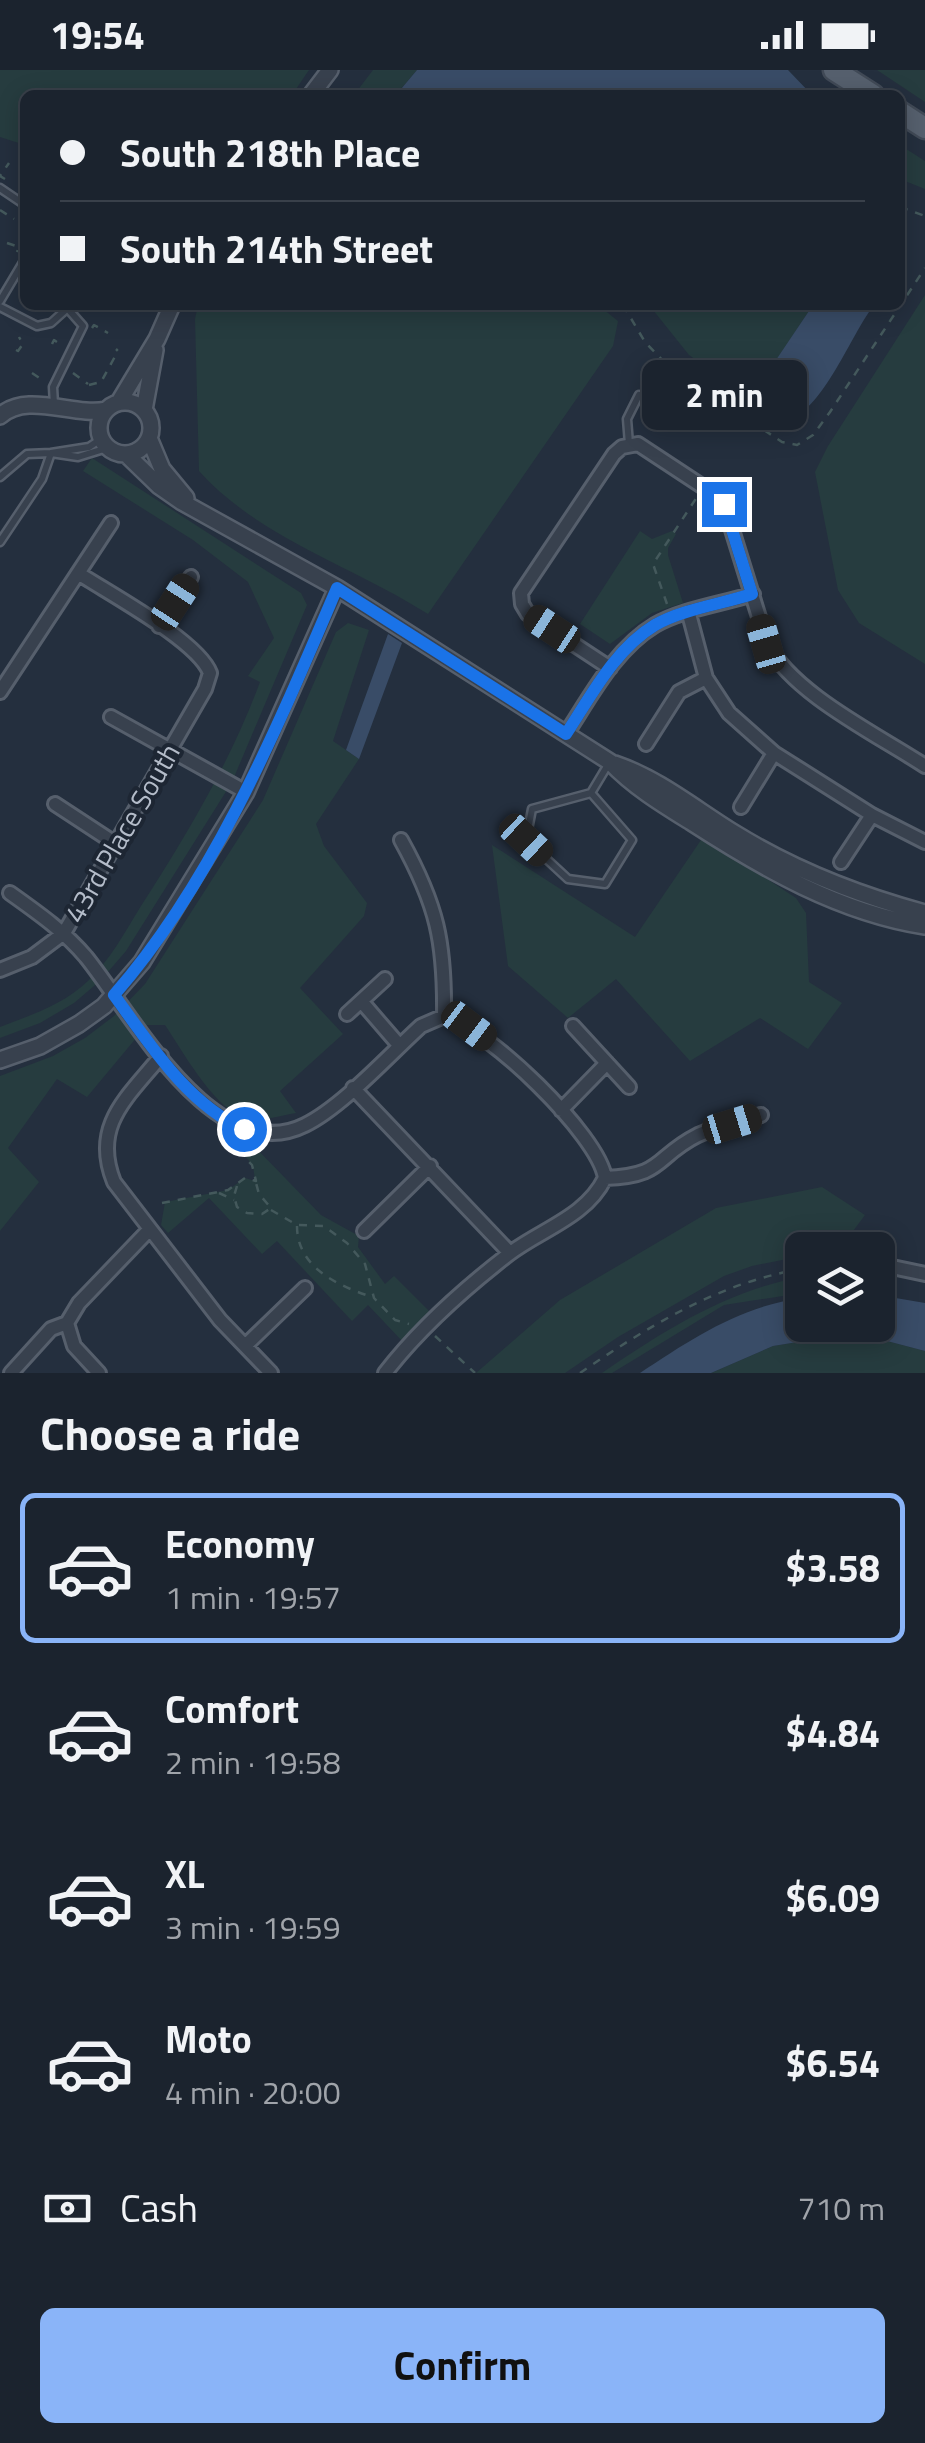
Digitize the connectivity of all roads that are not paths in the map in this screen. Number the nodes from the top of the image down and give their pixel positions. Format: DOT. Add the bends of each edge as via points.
graph roads {
  1 [pos="330,70"];
  2 [pos="834,70"];
  3 [pos="315,90"];
  4 [pos="865,90"];
  5 [pos="20,268"];
  6 [pos="0,304"];
  7 [pos="66,310"];
  8 [pos="72,310"];
  9 [pos="170,310"];
  10 [pos="157,338"];
  11 [pos="639,395"];
  12 [pos="54,406"];
  13 [pos="112,406"];
  14 [pos="144,410"];
  15 [pos="1,415"];
  16 [pos="150,438"];
  17 [pos="102,440"];
  18 [pos="629,444"];
  19 [pos="51,453"];
  20 [pos="128,454"];
  21 [pos="0,477"];
  22 [pos="200,510"];
  23 [pos="111,522"];
  24 [pos="0,542"];
  25 [pos="78,573"];
  26 [pos="191,577"];
  27 [pos="337,588"];
  28 [pos="752,594"];
  29 [pos="689,614"];
  30 [pos="160,626"];
  31 [pos="610,668"];
  32 [pos="706,678"];
  33 [pos="0,692"];
  34 [pos="111,717"];
  35 [pos="566,734"];
  36 [pos="646,744"];
  37 [pos="169,752"];
  38 [pos="774,752"];
  39 [pos="610,762"];
  40 [pos="925,766"];
  41 [pos="246,792"];
  42 [pos="591,792"];
  43 [pos="55,804"];
  44 [pos="741,807"];
  45 [pos="872,815"];
  46 [pos="402,840"];
  47 [pos="925,842"];
  48 [pos="116,844"];
  49 [pos="841,862"];
  50 [pos="800,877"];
  51 [pos="10,894"];
  52 [pos="925,914"];
  53 [pos="925,926"];
  54 [pos="64,933"];
  55 [pos="0,970"];
  56 [pos="385,979"];
  57 [pos="114,995"];
  58 [pos="361,1001"];
  59 [pos="346,1014"];
  60 [pos="444,1016"];
  61 [pos="573,1026"];
  62 [pos="399,1045"];
  63 [pos="161,1056"];
  64 [pos="0,1060"];
  65 [pos="607,1062"];
  66 [pos="629,1087"];
  67 [pos="353,1088"];
  68 [pos="560,1110"];
  69 [pos="761,1115"];
  70 [pos="430,1166"];
  71 [pos="605,1178"];
  72 [pos="150,1229"];
  73 [pos="364,1231"];
  74 [pos="510,1253"];
  75 [pos="895,1268"];
  76 [pos="925,1274"];
  77 [pos="305,1288"];
  78 [pos="67,1323"];
  79 [pos="245,1346"];
  80 [pos="11,1373"];
  81 [pos="99,1373"];
  82 [pos="271,1373"];
  83 [pos="385,1373"];
  1 -- 3 [label="street"];
  2 -- 4 [label="main road"];
  5 -- 6 [label="lane"];
  6 -- 7 [label="lane" via="36,326"];
  8 -- 12 [label="lane" via="83,326 53,387"];
  9 -- 10 [label="street"];
  10 -- 13 [label="street"];
  10 -- 14 [label="street"];
  11 -- 18 [label="lane" via="626,419"];
  12 -- 13 [label="street" via="89,412"];
  12 -- 15 [label="street"];
  13 -- 14 [label="street" via="133,403"];
  13 -- 17 [label="street" via="100,420"];
  14 -- 16 [label="street"];
  15 -- 17 [label="street" via="54,414 85,424"];
  16 -- 20 [label="street"];
  16 -- 22 [label="street" via="162,470"];
  17 -- 19 [label="lane"];
  17 -- 20 [label="street"];
  18 -- 28 [label="street" via="724,504"];
  18 -- 31 [label="street" via="614,454 523,586 528,614"];
  19 -- 21 [label="lane" via="27,454"];
  19 -- 24 [label="lane" via="42,479"];
  20 -- 22 [label="street" via="169,494"];
  22 -- 27 [label="street"];
  23 -- 25 [label="street"];
  25 -- 30 [label="street"];
  25 -- 33 [label="street"];
  26 -- 30 [label="street"];
  27 -- 35 [label="street"];
  27 -- 41 [label="street"];
  28 -- 29 [label="street"];
  28 -- 40 [label="street" via="766,644 788,675"];
  29 -- 31 [label="street" via="642,634"];
  29 -- 32 [label="street"];
  30 -- 37 [label="street, 43rd Place South" via="194,650 210,673"];
  31 -- 35 [label="street"];
  32 -- 36 [label="street" via="680,692"];
  32 -- 38 [label="street" via="729,712"];
  34 -- 37 [label="street"];
  35 -- 39 [label="street"];
  37 -- 41 [label="street"];
  37 -- 48 [label="street, 43rd Place South"];
  38 -- 44 [label="street"];
  38 -- 45 [label="street"];
  39 -- 42 [label="lane"];
  39 -- 50 [label="street" via="641,773"];
  41 -- 57 [label="street" via="142,962"];
  42 -- 42 [label="lane" via="632,840 605,884 568,880 526,840 532,809"];
  43 -- 48 [label="street"];
  45 -- 47 [label="street"];
  45 -- 49 [label="street"];
  46 -- 60 [label="street" via="436,912"];
  48 -- 54 [label="street, 43rd Place South"];
  50 -- 52 [label="street"];
  50 -- 53 [label="street" via="842,904"];
  51 -- 54 [label="street"];
  54 -- 55 [label="street, 43rd Place South"];
  54 -- 57 [label="street"];
  56 -- 58 [label="street"];
  57 -- 63 [label="street"];
  57 -- 64 [label="street" via="60,1036"];
  58 -- 59 [label="street"];
  58 -- 62 [label="street"];
  60 -- 62 [label="street"];
  60 -- 68 [label="street" via="489,1041"];
  61 -- 65 [label="street"];
  62 -- 67 [label="street"];
  63 -- 67 [label="street" via="211,1110 262,1134 306,1125"];
  63 -- 72 [label="street" via="113,1117 106,1148 114,1182"];
  65 -- 66 [label="street"];
  65 -- 68 [label="street"];
  67 -- 70 [label="street"];
  68 -- 71 [label="street" via="593,1147"];
  69 -- 71 [label="street" via="695,1137 650,1172"];
  70 -- 73 [label="street"];
  70 -- 74 [label="street"];
  71 -- 74 [label="street" via="584,1208"];
  72 -- 78 [label="street"];
  72 -- 79 [label="street"];
  74 -- 83 [label="street"];
  75 -- 76 [label="street"];
  77 -- 79 [label="street"];
  78 -- 80 [label="street" via="51,1330"];
  78 -- 81 [label="street" via="74,1346"];
  79 -- 82 [label="street"];
}
